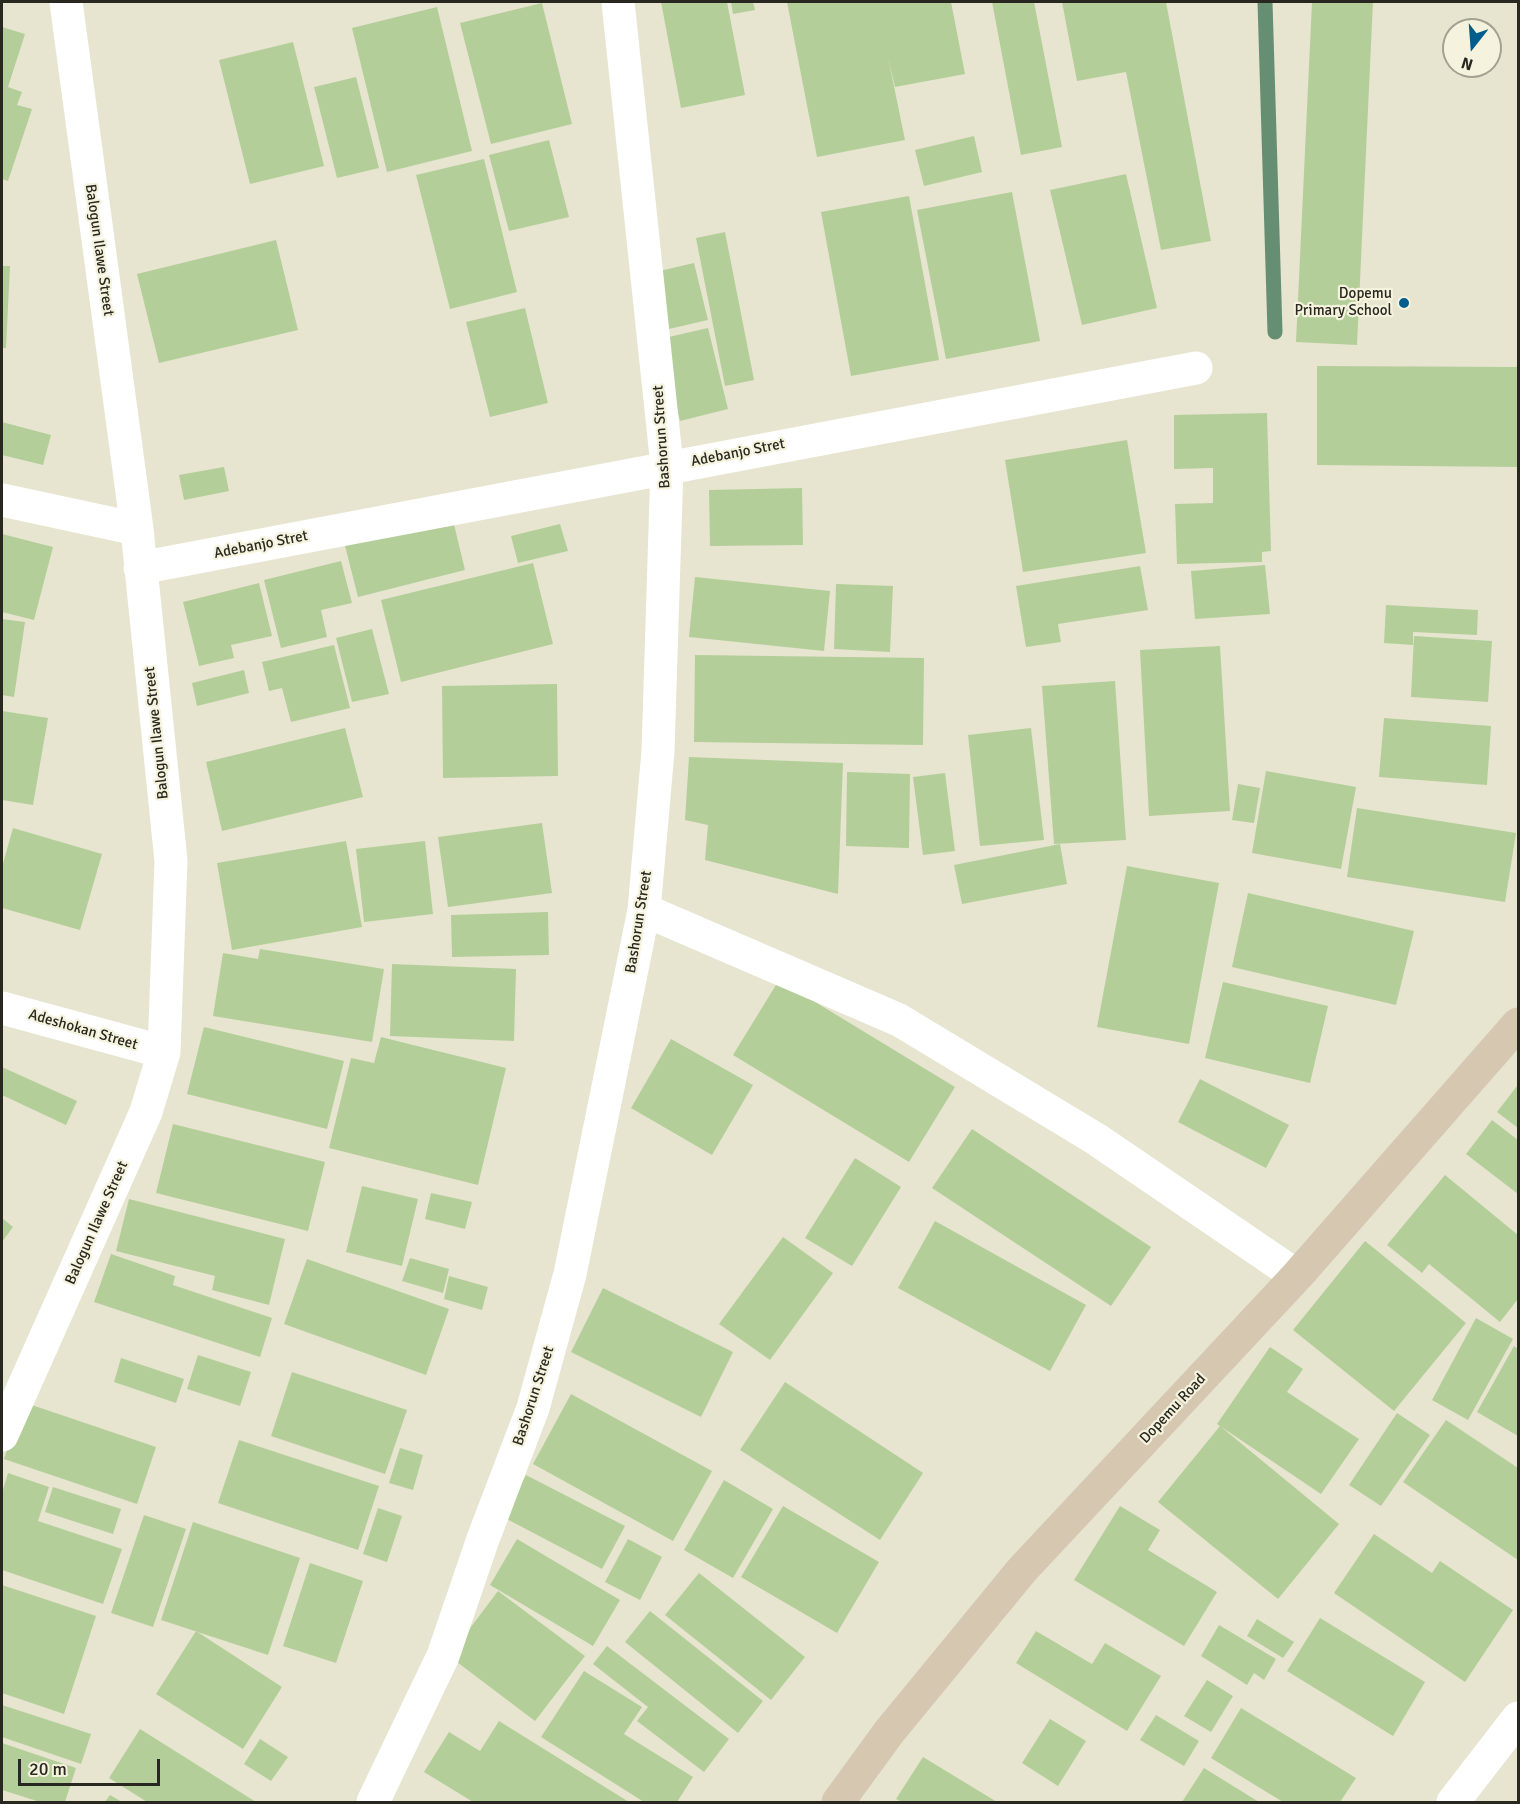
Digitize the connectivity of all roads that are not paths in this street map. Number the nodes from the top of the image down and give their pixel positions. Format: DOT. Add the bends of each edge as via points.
graph roads {
  1 [pos="66,2"];
  2 [pos="618,2"];
  3 [pos="1196,368"];
  4 [pos="667,466"];
  5 [pos="2,500"];
  6 [pos="137,529"];
  7 [pos="140,568"];
  8 [pos="644,910"];
  9 [pos="2,1008"];
  10 [pos="1518,1024"];
  11 [pos="164,1052"];
  12 [pos="1297,1276"];
  13 [pos="2,1435"];
  14 [pos="1518,1718"];
  15 [pos="373,1803"];
  16 [pos="838,1803"];
  17 [pos="1453,1803"];
  1 -- 6 [label="street, Balogun Ilawe Street"];
  2 -- 4 [label="street, Bashorun Street"];
  3 -- 4 [label="street, Adebanjo Stret"];
  4 -- 7 [label="street, Adebanjo Stret"];
  4 -- 8 [label="street, Bashorun Street" via="658,752"];
  5 -- 6 [label="street"];
  6 -- 7 [label="street, Balogun Ilawe Street"];
  7 -- 11 [label="street, Balogun Ilawe Street" via="171,861"];
  8 -- 12 [label="street" via="899,1020 1096,1139"];
  8 -- 15 [label="street, Bashorun Street" via="570,1274 533,1408 443,1656"];
  9 -- 11 [label="street, Adeshokan Street"];
  10 -- 12 [label="main road, Dopemu Road"];
  11 -- 13 [label="street, Balogun Ilawe Street" via="141,1122"];
  12 -- 16 [label="main road, Dopemu Road" via="1022,1570 889,1732"];
  14 -- 17 [label="street"];
}
